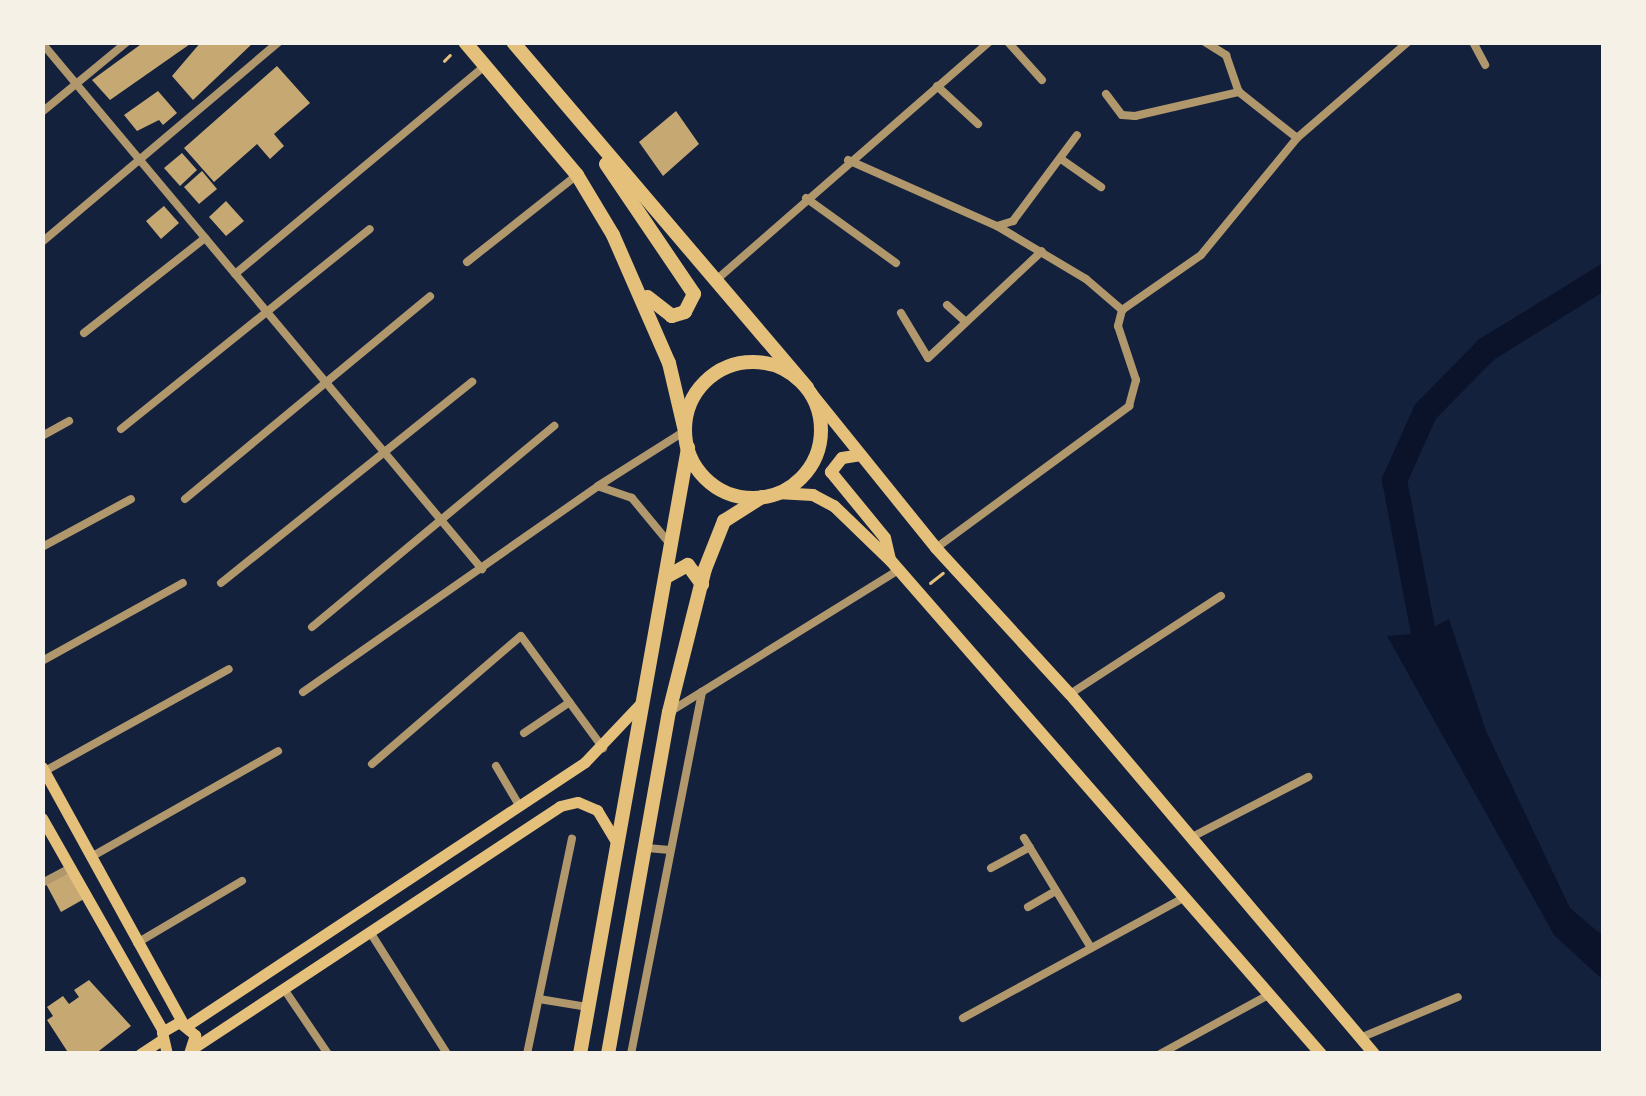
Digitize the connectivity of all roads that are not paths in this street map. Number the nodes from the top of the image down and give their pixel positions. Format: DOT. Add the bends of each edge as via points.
graph roads {
  1 [pos="127,42"];
  2 [pos="279,42"];
  3 [pos="465,42"];
  4 [pos="513,42"];
  5 [pos="989,42"];
  6 [pos="1008,42"];
  7 [pos="1408,42"];
  8 [pos="1473,42"];
  9 [pos="42,43"];
  10 [pos="1207,43"];
  11 [pos="1485,65"];
  12 [pos="485,66"];
  13 [pos="1042,80"];
  14 [pos="76,84"];
  15 [pos="936,86"];
  16 [pos="1239,92"];
  17 [pos="1106,94"];
  18 [pos="42,112"];
  19 [pos="978,124"];
  20 [pos="583,127"];
  21 [pos="1077,135"];
  22 [pos="1297,138"];
  23 [pos="140,158"];
  24 [pos="1061,159"];
  25 [pos="848,160"];
  26 [pos="576,175"];
  27 [pos="1101,186"];
  28 [pos="806,198"];
  29 [pos="998,226"];
  30 [pos="370,229"];
  31 [pos="204,238"];
  32 [pos="42,242"];
  33 [pos="1042,251"];
  34 [pos="468,262"];
  35 [pos="896,262"];
  36 [pos="235,274"];
  37 [pos="634,276"];
  38 [pos="715,281"];
  39 [pos="430,296"];
  40 [pos="946,305"];
  41 [pos="264,309"];
  42 [pos="1122,310"];
  43 [pos="902,313"];
  44 [pos="966,322"];
  45 [pos="84,333"];
  46 [pos="325,382"];
  47 [pos="472,382"];
  48 [pos="807,388"];
  49 [pos="69,421"];
  50 [pos="554,426"];
  51 [pos="121,429"];
  52 [pos="685,431"];
  53 [pos="42,436"];
  54 [pos="688,448"];
  55 [pos="383,452"];
  56 [pos="862,456"];
  57 [pos="598,486"];
  58 [pos="770,495"];
  59 [pos="131,499"];
  60 [pos="185,499"];
  61 [pos="443,524"];
  62 [pos="672,547"];
  63 [pos="42,548"];
  64 [pos="936,548"];
  65 [pos="894,566"];
  66 [pos="482,568"];
  67 [pos="666,577"];
  68 [pos="184,583"];
  69 [pos="221,584"];
  70 [pos="702,584"];
  71 [pos="1221,596"];
  72 [pos="312,626"];
  73 [pos="42,661"];
  74 [pos="230,669"];
  75 [pos="304,692"];
  76 [pos="702,692"];
  77 [pos="1070,694"];
  78 [pos="570,702"];
  79 [pos="642,702"];
  80 [pos="669,712"];
  81 [pos="524,733"];
  82 [pos="603,748"];
  83 [pos="278,751"];
  84 [pos="372,764"];
  85 [pos="496,766"];
  86 [pos="44,769"];
  87 [pos="1308,777"];
  88 [pos="519,805"];
  89 [pos="42,818"];
  90 [pos="1190,838"];
  91 [pos="572,839"];
  92 [pos="618,848"];
  93 [pos="647,848"];
  94 [pos="670,850"];
  95 [pos="91,858"];
  96 [pos="70,868"];
  97 [pos="992,868"];
  98 [pos="242,882"];
  99 [pos="42,883"];
  100 [pos="1056,891"];
  101 [pos="1185,897"];
  102 [pos="1028,907"];
  103 [pos="358,912"];
  104 [pos="370,932"];
  105 [pos="633,934"];
  106 [pos="653,937"];
  107 [pos="136,942"];
  108 [pos="1090,946"];
  109 [pos="154,976"];
  110 [pos="135,987"];
  111 [pos="284,989"];
  112 [pos="1270,994"];
  113 [pos="1458,997"];
  114 [pos="539,999"];
  115 [pos="588,1007"];
  116 [pos="963,1018"];
  117 [pos="186,1024"];
  118 [pos="1360,1038"];
  119 [pos="163,1042"];
  120 [pos="192,1050"];
  121 [pos="140,1054"];
  122 [pos="328,1054"];
  123 [pos="447,1054"];
  124 [pos="527,1054"];
  125 [pos="580,1054"];
  126 [pos="608,1054"];
  127 [pos="631,1054"];
  128 [pos="1160,1054"];
  129 [pos="1321,1054"];
  130 [pos="1374,1054"];
  1 -- 14 [label="street"];
  2 -- 23 [label="street"];
  3 -- 12 [label="highway"];
  4 -- 20 [label="highway"];
  5 -- 15 [label="street"];
  6 -- 13 [label="street"];
  7 -- 22 [label="street"];
  8 -- 11 [label="street"];
  9 -- 14 [label="street"];
  10 -- 16 [label="street" via="1226,55"];
  12 -- 26 [label="highway"];
  12 -- 36 [label="street"];
  14 -- 18 [label="street"];
  14 -- 23 [label="street"];
  15 -- 19 [label="street"];
  15 -- 25 [label="street"];
  16 -- 17 [label="street" via="1135,116 1122,115"];
  16 -- 22 [label="street"];
  20 -- 37 [label="highway" via="689,282 690,307 666,314"];
  20 -- 38 [label="highway"];
  21 -- 24 [label="street"];
  22 -- 42 [label="street" via="1202,255"];
  23 -- 31 [label="street"];
  23 -- 32 [label="street"];
  24 -- 27 [label="street"];
  24 -- 29 [label="street" via="1012,221"];
  25 -- 28 [label="street"];
  25 -- 29 [label="street"];
  26 -- 34 [label="street"];
  26 -- 37 [label="highway"];
  28 -- 35 [label="street"];
  28 -- 38 [label="street"];
  29 -- 33 [label="street"];
  30 -- 41 [label="street"];
  31 -- 36 [label="street"];
  31 -- 45 [label="street"];
  33 -- 42 [label="street"];
  33 -- 44 [label="street"];
  36 -- 41 [label="street"];
  37 -- 52 [label="highway" via="674,380"];
  38 -- 48 [label="highway"];
  39 -- 46 [label="street"];
  40 -- 44 [label="street"];
  41 -- 46 [label="street"];
  41 -- 51 [label="street"];
  42 -- 64 [label="street" via="1118,326 1136,380 1130,406"];
  43 -- 44 [label="street" via="928,358"];
  46 -- 55 [label="street"];
  46 -- 60 [label="street"];
  47 -- 55 [label="street"];
  48 -- 52 [label="highway" via="764,363 731,366 703,384"];
  48 -- 56 [label="main road"];
  48 -- 58 [label="highway" via="820,416 819,448 804,476"];
  49 -- 53 [label="street"];
  50 -- 61 [label="street"];
  52 -- 54 [label="highway"];
  52 -- 57 [label="street"];
  54 -- 58 [label="highway" via="716,487"];
  54 -- 62 [label="highway"];
  55 -- 61 [label="street"];
  55 -- 69 [label="street"];
  56 -- 64 [label="main road"];
  56 -- 65 [label="main road" via="842,458 830,472 884,538"];
  57 -- 62 [label="street" via="632,498"];
  57 -- 66 [label="street"];
  58 -- 65 [label="main road" via="804,493 834,506"];
  58 -- 70 [label="highway" via="724,522"];
  59 -- 63 [label="street"];
  61 -- 66 [label="street"];
  61 -- 72 [label="street"];
  62 -- 67 [label="highway"];
  64 -- 77 [label="main road"];
  65 -- 76 [label="street"];
  65 -- 101 [label="main road"];
  66 -- 75 [label="street"];
  67 -- 70 [label="highway" via="688,565"];
  67 -- 79 [label="highway"];
  68 -- 73 [label="street"];
  70 -- 80 [label="highway"];
  71 -- 77 [label="street"];
  74 -- 86 [label="street"];
  76 -- 80 [label="street"];
  76 -- 94 [label="street"];
  77 -- 90 [label="main road"];
  78 -- 81 [label="street"];
  78 -- 82 [label="street"];
  78 -- 84 [label="street" via="521,636"];
  79 -- 82 [label="main road"];
  79 -- 92 [label="highway"];
  80 -- 93 [label="highway"];
  82 -- 88 [label="main road"];
  83 -- 95 [label="street"];
  85 -- 88 [label="street"];
  86 -- 95 [label="main road"];
  87 -- 90 [label="street"];
  88 -- 103 [label="main road"];
  89 -- 96 [label="main road"];
  90 -- 118 [label="main road"];
  91 -- 114 [label="street"];
  92 -- 104 [label="main road" via="597,810 566,804"];
  92 -- 115 [label="highway"];
  93 -- 94 [label="street"];
  93 -- 105 [label="highway"];
  94 -- 106 [label="street"];
  95 -- 107 [label="main road"];
  96 -- 99 [label="street"];
  96 -- 110 [label="main road"];
  97 -- 100 [label="street" via="1027,843"];
  98 -- 107 [label="street"];
  100 -- 102 [label="street"];
  100 -- 108 [label="street"];
  101 -- 108 [label="street"];
  101 -- 112 [label="main road"];
  103 -- 104 [label="main road"];
  103 -- 117 [label="main road"];
  104 -- 111 [label="main road"];
  104 -- 123 [label="street"];
  105 -- 106 [label="street"];
  105 -- 126 [label="highway"];
  106 -- 127 [label="street"];
  107 -- 109 [label="main road"];
  108 -- 116 [label="street"];
  109 -- 110 [label="main road"];
  109 -- 117 [label="main road"];
  110 -- 119 [label="main road"];
  111 -- 120 [label="main road"];
  111 -- 122 [label="street"];
  112 -- 128 [label="street"];
  112 -- 129 [label="main road"];
  113 -- 118 [label="street"];
  114 -- 115 [label="street"];
  114 -- 124 [label="street"];
  115 -- 125 [label="highway"];
  117 -- 119 [label="main road"];
  117 -- 120 [label="main road"];
  118 -- 130 [label="main road"];
  119 -- 121 [label="main road"];
}
